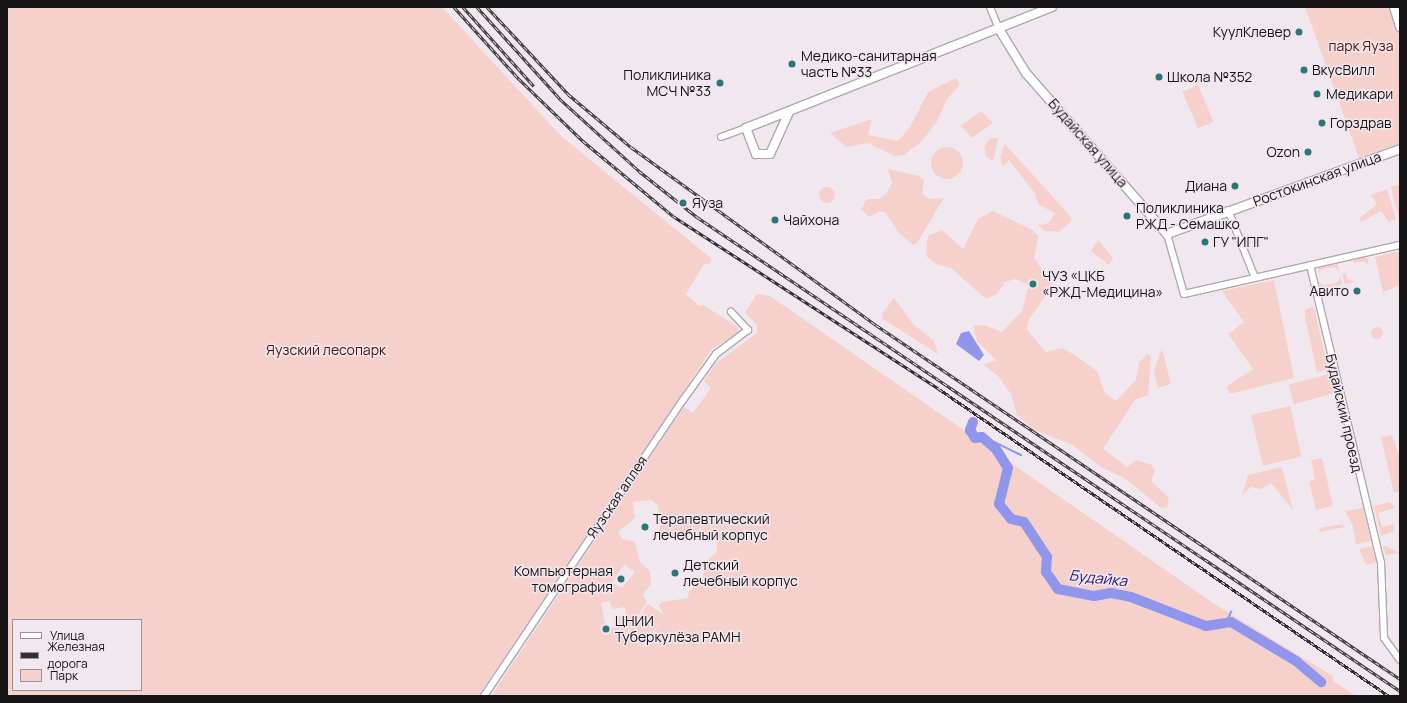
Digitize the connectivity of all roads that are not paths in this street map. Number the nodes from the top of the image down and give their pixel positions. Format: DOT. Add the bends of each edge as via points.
graph roads {
  1 [pos="990,7"];
  2 [pos="1052,7"];
  3 [pos="1394,7"];
  4 [pos="1400,27"];
  5 [pos="999,29"];
  6 [pos="789,112"];
  7 [pos="746,128"];
  8 [pos="721,137"];
  9 [pos="1400,149"];
  10 [pos="1228,210"];
  11 [pos="1167,234"];
  12 [pos="1400,245"];
  13 [pos="1310,265"];
  14 [pos="1255,278"];
  15 [pos="731,312"];
  16 [pos="1400,660"];
  17 [pos="484,696"];
  1 -- 5 [label="street, Будайская улица"];
  2 -- 5 [label="street"];
  3 -- 4 [label="street"];
  5 -- 6 [label="street"];
  5 -- 11 [label="street, Будайская улица" via="1026,73"];
  6 -- 7 [label="street"];
  6 -- 7 [label="street" via="770,154 756,154"];
  7 -- 8 [label="street"];
  9 -- 10 [label="street, Ростокинская улица"];
  10 -- 11 [label="street, Ростокинская улица"];
  10 -- 14 [label="street"];
  11 -- 14 [label="street, Будайская улица" via="1184,294"];
  12 -- 13 [label="street, Будайская улица"];
  13 -- 14 [label="street, Будайская улица"];
  13 -- 16 [label="street, Будайский проезд" via="1381,562 1384,638"];
  15 -- 17 [label="street, Яузская аллея" via="748,330 716,354 687,394"];
}
